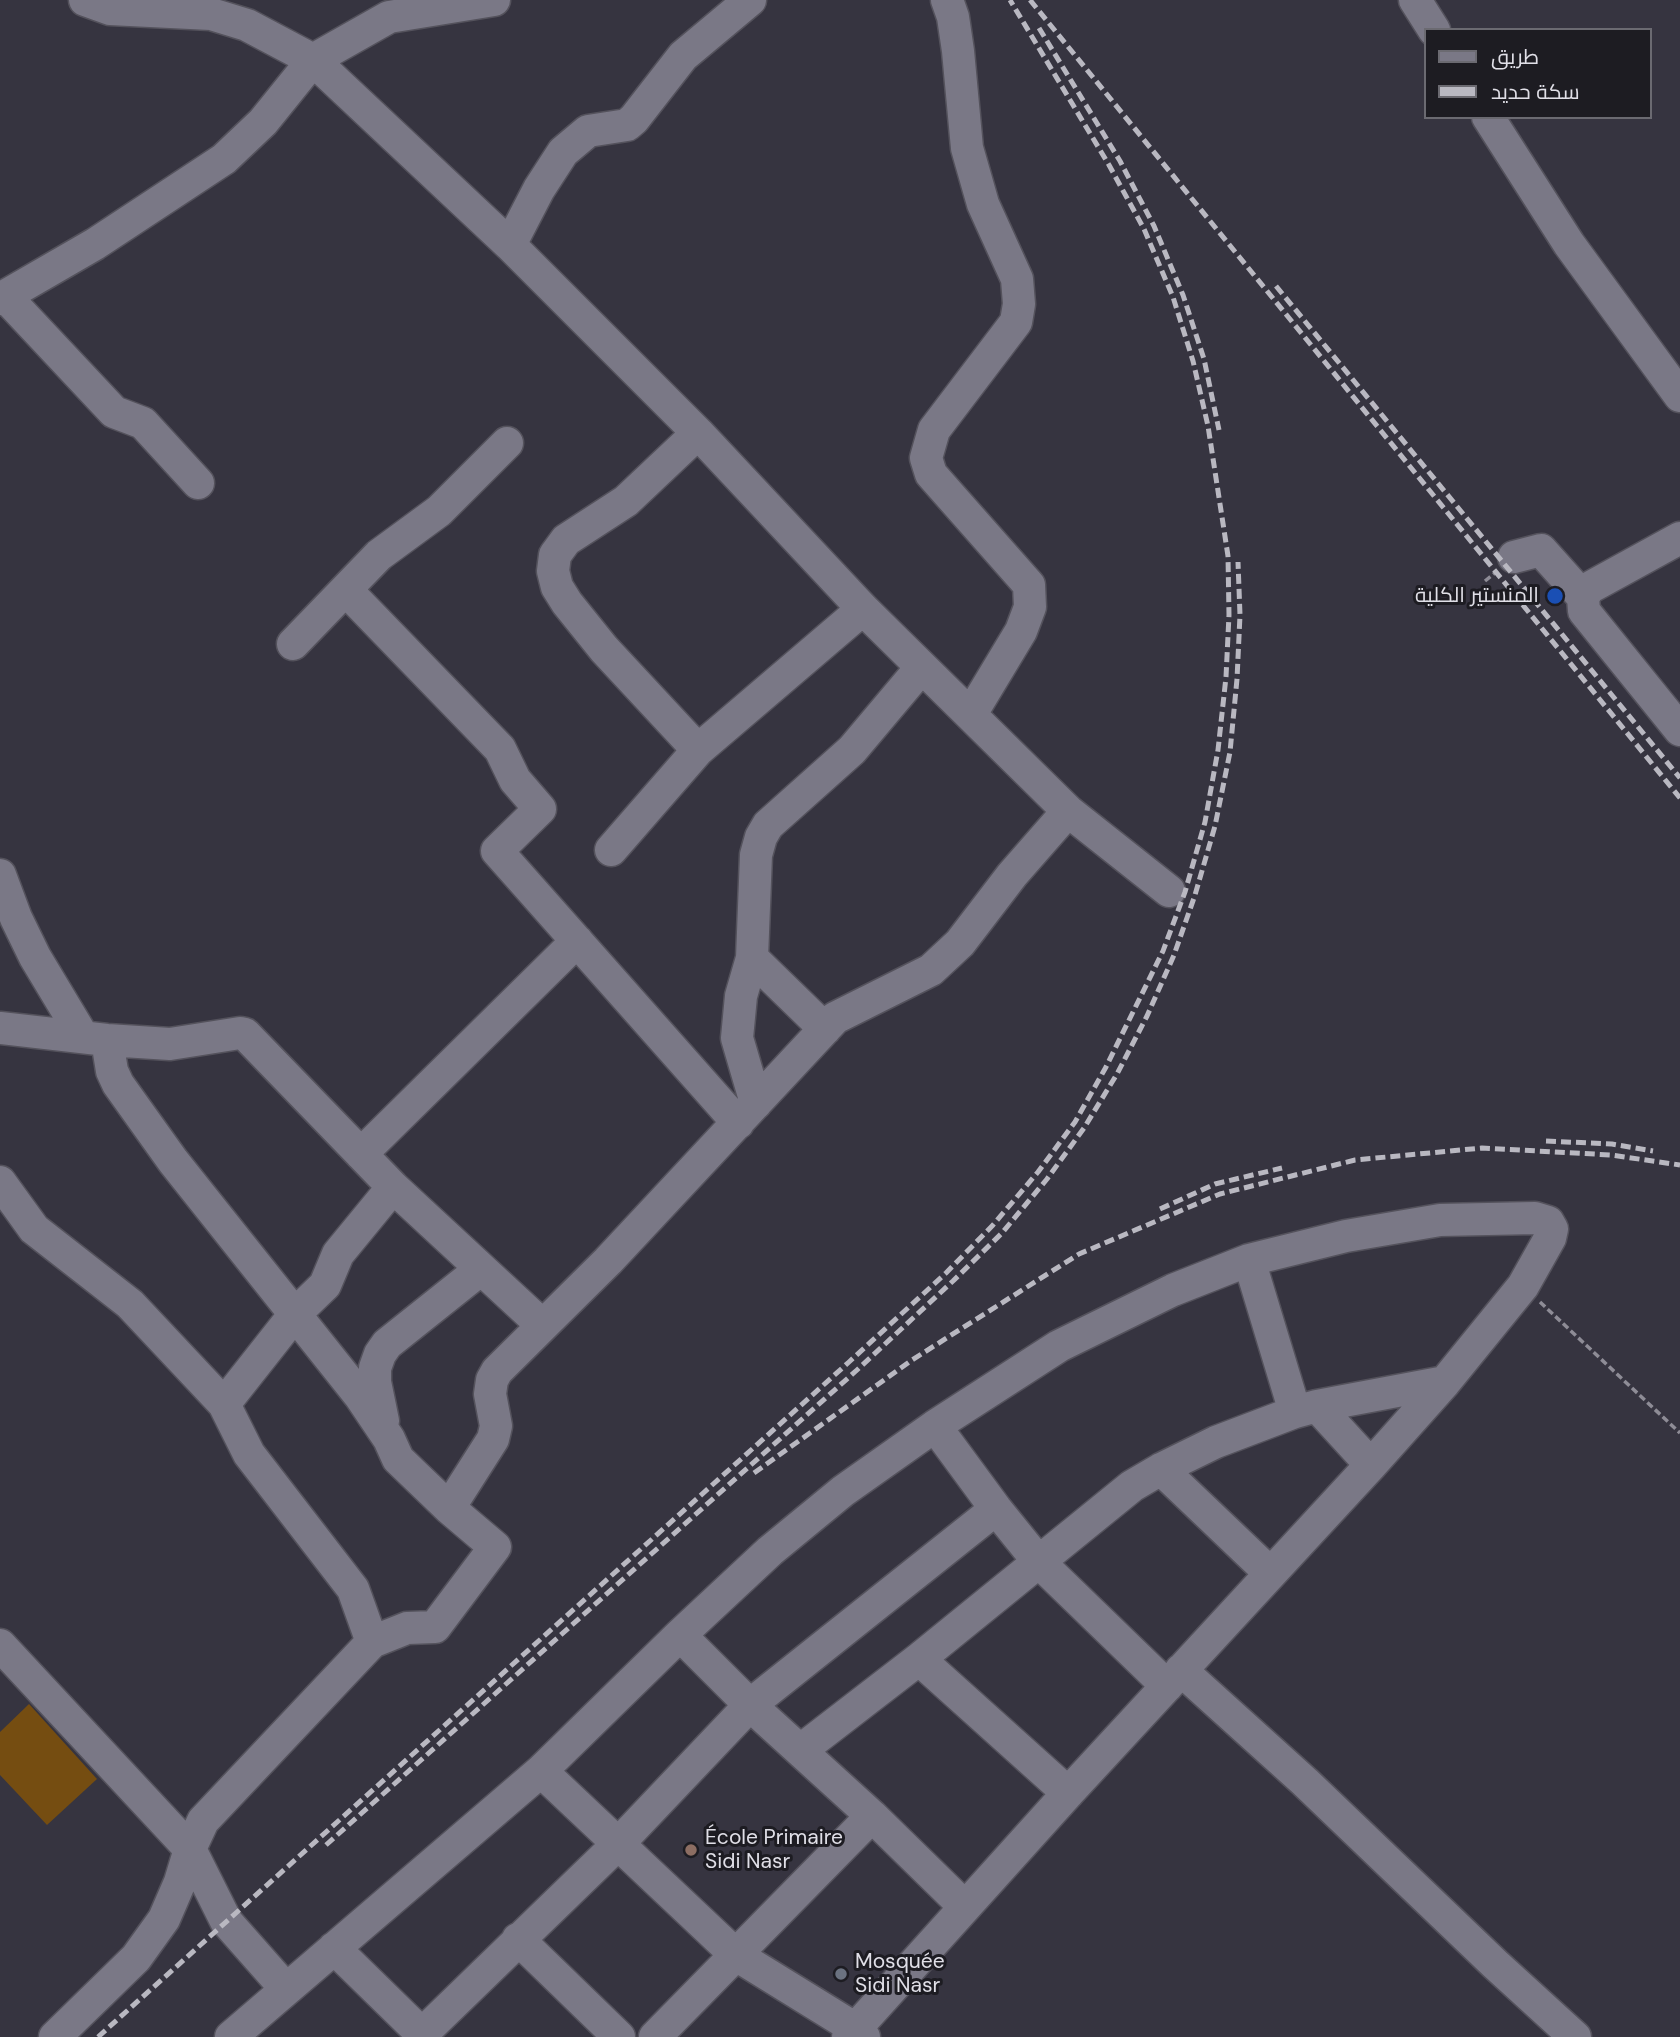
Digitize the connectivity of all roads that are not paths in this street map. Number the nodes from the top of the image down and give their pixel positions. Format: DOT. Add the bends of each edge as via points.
graph roads {
  1 [pos="85,0"];
  2 [pos="494,0"];
  3 [pos="750,0"];
  4 [pos="947,0"];
  5 [pos="1415,0"];
  6 [pos="1433,28"];
  7 [pos="313,60"];
  8 [pos="1489,119"];
  9 [pos="510,245"];
  10 [pos="3,298"];
  11 [pos="1680,397"];
  12 [pos="698,433"];
  13 [pos="507,443"];
  14 [pos="198,483"];
  15 [pos="1680,538"];
  16 [pos="1514,557"];
  17 [pos="346,590"];
  18 [pos="1583,597"];
  19 [pos="863,609"];
  20 [pos="293,644"];
  21 [pos="921,668"];
  22 [pos="971,714"];
  23 [pos="1680,730"];
  24 [pos="698,750"];
  25 [pos="1068,811"];
  26 [pos="611,850"];
  27 [pos="0,876"];
  28 [pos="1169,891"];
  29 [pos="577,941"];
  30 [pos="752,958"];
  31 [pos="0,1028"];
  32 [pos="825,1029"];
  33 [pos="95,1039"];
  34 [pos="747,1113"];
  35 [pos="361,1154"];
  36 [pos="0,1182"];
  37 [pos="393,1187"];
  38 [pos="1250,1260"];
  39 [pos="481,1269"];
  40 [pos="295,1314"];
  41 [pos="542,1325"];
  42 [pos="1446,1382"];
  43 [pos="224,1404"];
  44 [pos="1306,1409"];
  45 [pos="935,1426"];
  46 [pos="389,1439"];
  47 [pos="1371,1465"];
  48 [pos="1161,1469"];
  49 [pos="449,1508"];
  50 [pos="996,1509"];
  51 [pos="1038,1561"];
  52 [pos="1270,1573"];
  53 [pos="680,1635"];
  54 [pos="372,1642"];
  55 [pos="0,1645"];
  56 [pos="919,1659"];
  57 [pos="1174,1678"];
  58 [pos="750,1705"];
  59 [pos="801,1750"];
  60 [pos="541,1771"];
  61 [pos="1068,1793"];
  62 [pos="872,1816"];
  63 [pos="619,1843"];
  64 [pos="190,1849"];
  65 [pos="965,1907"];
  66 [pos="518,1939"];
  67 [pos="334,1948"];
  68 [pos="736,1955"];
  69 [pos="286,1989"];
  70 [pos="411,2032"];
  71 [pos="856,2034"];
  72 [pos="55,2037"];
  73 [pos="231,2037"];
  74 [pos="619,2037"];
  75 [pos="655,2037"];
  76 [pos="1575,2037"];
  1 -- 7 [label="street" via="110,9 211,14 247,25"];
  2 -- 7 [label="street" via="389,18"];
  3 -- 9 [label="street" via="683,56 627,125 588,131 563,152"];
  4 -- 22 [label="street" via="958,51 967,148 983,204 1017,279 1019,304 1016,322 934,430 926,458 931,474 1029,585 1030,607 1021,631"];
  5 -- 6 [label="street"];
  7 -- 9 [label="street"];
  7 -- 10 [label="street" via="263,122 224,159"];
  8 -- 11 [label="street" via="1569,244"];
  9 -- 12 [label="street"];
  10 -- 14 [label="street" via="114,412 143,423"];
  12 -- 19 [label="street"];
  12 -- 24 [label="street" via="626,501 566,540 555,555 553,571 557,587 596,640"];
  13 -- 17 [label="street" via="439,511 379,555"];
  15 -- 18 [label="street" via="1589,588"];
  16 -- 18 [label="street" via="1541,550"];
  17 -- 20 [label="street"];
  17 -- 29 [label="street" via="499,749 515,780 540,809 497,851"];
  18 -- 23 [label="street" via="1584,611"];
  19 -- 21 [label="street"];
  19 -- 24 [label="street"];
  21 -- 22 [label="street"];
  21 -- 30 [label="street" via="860,740 768,825 761,837 756,855"];
  22 -- 25 [label="street"];
  24 -- 26 [label="street"];
  25 -- 28 [label="street"];
  25 -- 32 [label="street" via="960,943 931,970 835,1018"];
  27 -- 33 [label="street" via="35,957"];
  29 -- 34 [label="street"];
  29 -- 35 [label="street"];
  30 -- 32 [label="street"];
  30 -- 34 [label="street" via="741,996 737,1038"];
  31 -- 33 [label="street"];
  32 -- 34 [label="street"];
  33 -- 35 [label="street" via="170,1044 245,1034"];
  33 -- 40 [label="street" via="118,1084 173,1161"];
  34 -- 41 [label="street"];
  35 -- 37 [label="street"];
  36 -- 43 [label="street" via="34,1229 130,1304"];
  37 -- 39 [label="street"];
  37 -- 40 [label="street" via="338,1254 325,1284"];
  38 -- 42 [label="street" via="1346,1236 1440,1220 1535,1218 1548,1222 1552,1229 1546,1246 1523,1286"];
  38 -- 44 [label="street"];
  38 -- 45 [label="street" via="1173,1290 1059,1346"];
  39 -- 41 [label="street"];
  39 -- 46 [label="street" via="380,1354 375,1382"];
  40 -- 43 [label="street"];
  40 -- 46 [label="street"];
  41 -- 49 [label="street" via="492,1380 493,1439"];
  42 -- 44 [label="street"];
  42 -- 47 [label="street"];
  43 -- 54 [label="street" via="249,1454 353,1589"];
  44 -- 47 [label="street"];
  44 -- 48 [label="street" via="1216,1442"];
  45 -- 50 [label="street"];
  45 -- 53 [label="street" via="801,1525"];
  46 -- 49 [label="street" via="398,1459"];
  47 -- 52 [label="street"];
  48 -- 51 [label="street" via="1132,1486"];
  48 -- 52 [label="street"];
  49 -- 54 [label="street" via="495,1547 435,1627 407,1628"];
  50 -- 51 [label="street"];
  50 -- 58 [label="street"];
  51 -- 56 [label="street"];
  51 -- 57 [label="street"];
  52 -- 57 [label="street"];
  53 -- 58 [label="street"];
  53 -- 60 [label="street"];
  54 -- 64 [label="street" via="203,1821"];
  55 -- 64 [label="street"];
  56 -- 59 [label="street"];
  56 -- 61 [label="street"];
  57 -- 61 [label="street"];
  57 -- 76 [label="street" via="1305,1782"];
  58 -- 59 [label="street"];
  58 -- 63 [label="street"];
  59 -- 62 [label="street"];
  60 -- 63 [label="street"];
  60 -- 67 [label="street"];
  61 -- 65 [label="street"];
  62 -- 65 [label="street"];
  62 -- 68 [label="street"];
  63 -- 66 [label="street"];
  63 -- 68 [label="street"];
  64 -- 69 [label="street" via="226,1921"];
  64 -- 72 [label="street" via="164,1919 136,1958"];
  65 -- 71 [label="street"];
  66 -- 70 [label="street"];
  66 -- 74 [label="street"];
  67 -- 69 [label="street"];
  67 -- 70 [label="street"];
  68 -- 71 [label="street"];
  68 -- 75 [label="street"];
  69 -- 73 [label="street"];
}
